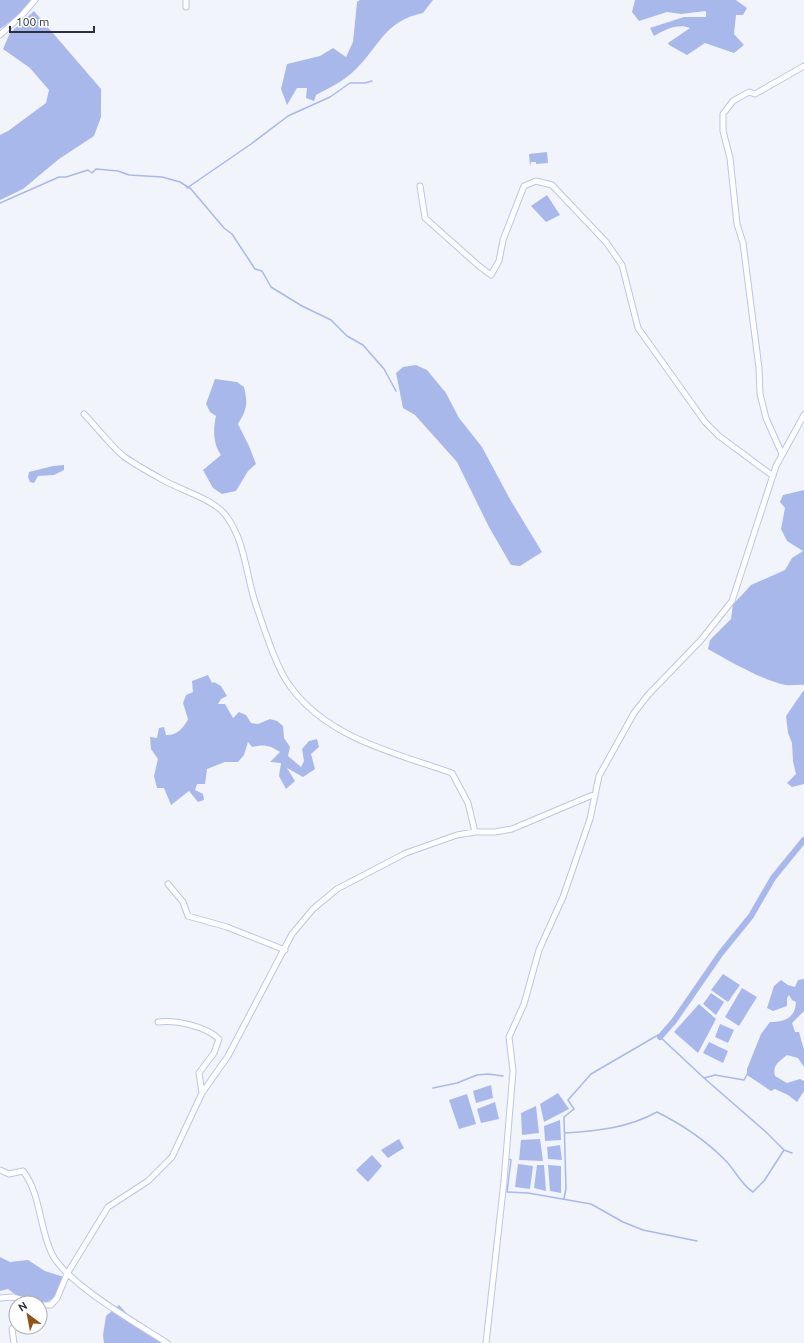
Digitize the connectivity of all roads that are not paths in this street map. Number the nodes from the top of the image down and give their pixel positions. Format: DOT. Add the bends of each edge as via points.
graph roads {
  1 [pos="35,0"];
  2 [pos="186,0"];
  3 [pos="186,7"];
  4 [pos="0,36"];
  5 [pos="804,66"];
  6 [pos="420,186"];
  7 [pos="84,414"];
  8 [pos="804,415"];
  9 [pos="782,454"];
  10 [pos="773,476"];
  11 [pos="595,794"];
  12 [pos="475,832"];
  13 [pos="168,884"];
  14 [pos="285,950"];
  15 [pos="158,1022"];
  16 [pos="202,1093"];
  17 [pos="0,1170"];
  18 [pos="67,1274"];
  19 [pos="48,1305"];
  20 [pos="167,1343"];
  21 [pos="486,1343"];
  1 -- 4 [label="street"];
  2 -- 3 [label="street"];
  5 -- 9 [label="street" via="755,94 749,92 733,101 723,114 723,131 730,158 737,224 744,243 760,394 766,418"];
  6 -- 10 [label="street" via="424,218 491,275 499,261 503,240 524,186 536,181 552,185 606,242 622,265 638,328 705,422 719,436"];
  7 -- 12 [label="street" via="124,456 165,481 209,502 228,517 244,552 252,593 263,626 290,686 317,714 351,736 452,773 468,803"];
  8 -- 9 [label="street"];
  9 -- 10 [label="street"];
  10 -- 11 [label="street" via="732,601 701,640 634,713 599,776"];
  11 -- 12 [label="street" via="512,829"];
  11 -- 21 [label="street" via="590,819 563,897 539,950 524,1004 509,1036 513,1071"];
  12 -- 14 [label="street" via="406,852 337,889 303,920 292,934"];
  13 -- 14 [label="street" via="183,902 188,916 227,927"];
  14 -- 16 [label="street" via="228,1056"];
  15 -- 16 [label="street" via="172,1021 212,1033 219,1039 214,1053 199,1073"];
  16 -- 18 [label="street" via="172,1157 148,1181 108,1207"];
  17 -- 18 [label="street" via="9,1174 23,1171 26,1175 34,1193 42,1229 52,1255"];
  18 -- 19 [label="street" via="57,1298"];
  18 -- 20 [label="street"];
}
